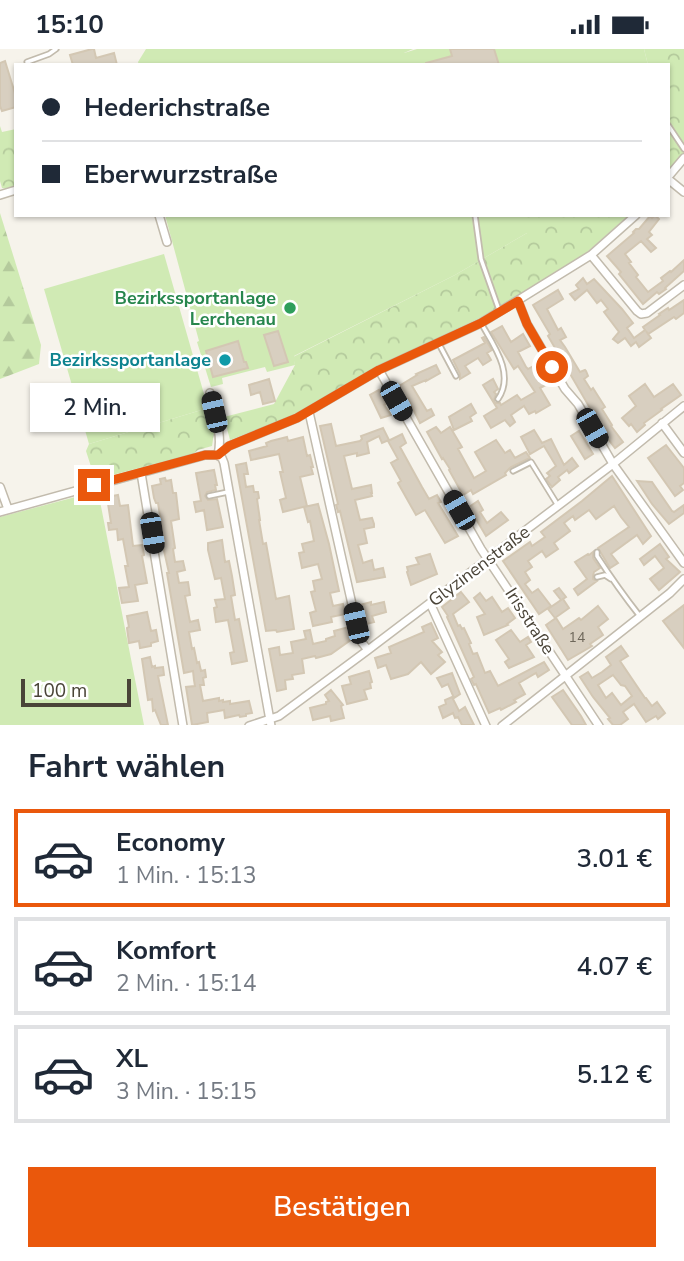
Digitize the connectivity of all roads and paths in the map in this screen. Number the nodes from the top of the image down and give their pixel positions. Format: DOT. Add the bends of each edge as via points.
graph roads {
  1 [pos="57,49"];
  2 [pos="27,62"];
  3 [pos="670,128"];
  4 [pos="684,149"];
  5 [pos="684,158"];
  6 [pos="670,176"];
  7 [pos="670,180"];
  8 [pos="684,192"];
  9 [pos="160,217"];
  10 [pos="475,217"];
  11 [pos="634,217"];
  12 [pos="167,242"];
  13 [pos="591,255"];
  14 [pos="684,285"];
  15 [pos="518,301"];
  16 [pos="500,312"];
  17 [pos="481,323"];
  18 [pos="438,342"];
  19 [pos="379,370"];
  20 [pos="456,376"];
  21 [pos="210,393"];
  22 [pos="498,399"];
  23 [pos="684,406"];
  24 [pos="309,412"];
  25 [pos="663,423"];
  26 [pos="684,453"];
  27 [pos="218,455"];
  28 [pos="613,464"];
  29 [pos="513,471"];
  30 [pos="141,473"];
  31 [pos="0,487"];
  32 [pos="229,492"];
  33 [pos="209,496"];
  34 [pos="558,506"];
  35 [pos="4,510"];
  36 [pos="597,552"];
  37 [pos="489,559"];
  38 [pos="684,563"];
  39 [pos="597,577"];
  40 [pos="684,579"];
  41 [pos="614,582"];
  42 [pos="430,603"];
  43 [pos="641,617"];
  44 [pos="368,650"];
  45 [pos="566,675"];
  46 [pos="271,723"];
  47 [pos="183,725"];
  48 [pos="486,725"];
  49 [pos="503,725"];
  50 [pos="598,725"];
  1 -- 2 [label="lane"];
  3 -- 4 [label="lane"];
  5 -- 6 [label="street"];
  7 -- 8 [label="street"];
  9 -- 12 [label="street"];
  10 -- 16 [label="lane" via="481,259"];
  11 -- 13 [label="street"];
  13 -- 14 [label="street" via="641,314"];
  13 -- 15 [label="street"];
  15 -- 16 [label="street"];
  15 -- 28 [label="street" via="527,324"];
  16 -- 17 [label="street"];
  17 -- 18 [label="street"];
  17 -- 22 [label="lane" via="504,368 505,385"];
  18 -- 19 [label="street"];
  18 -- 20 [label="lane"];
  19 -- 24 [label="street"];
  19 -- 37 [label="street, Irisstraße"];
  21 -- 27 [label="street"];
  23 -- 25 [label="street, Glyzinenstraße"];
  24 -- 27 [label="street"];
  24 -- 44 [label="street" via="360,640"];
  25 -- 26 [label="street"];
  25 -- 28 [label="street, Glyzinenstraße"];
  27 -- 30 [label="street"];
  27 -- 32 [label="street"];
  28 -- 34 [label="street, Glyzinenstraße"];
  28 -- 38 [label="street"];
  29 -- 34 [label="lane" via="531,462"];
  30 -- 35 [label="street"];
  30 -- 47 [label="street"];
  31 -- 35 [label="street"];
  32 -- 33 [label="lane"];
  32 -- 46 [label="street"];
  34 -- 37 [label="street, Glyzinenstraße"];
  36 -- 41 [label="lane"];
  37 -- 42 [label="street, Glyzinenstraße"];
  37 -- 45 [label="street, Irisstraße"];
  39 -- 41 [label="lane" via="607,575"];
  40 -- 43 [label="street"];
  41 -- 43 [label="lane"];
  42 -- 44 [label="street, Glyzinenstraße"];
  42 -- 48 [label="street"];
  43 -- 45 [label="street"];
  44 -- 46 [label="street, Glyzinenstraße"];
  45 -- 49 [label="street"];
  45 -- 50 [label="street, Irisstraße"];
}
